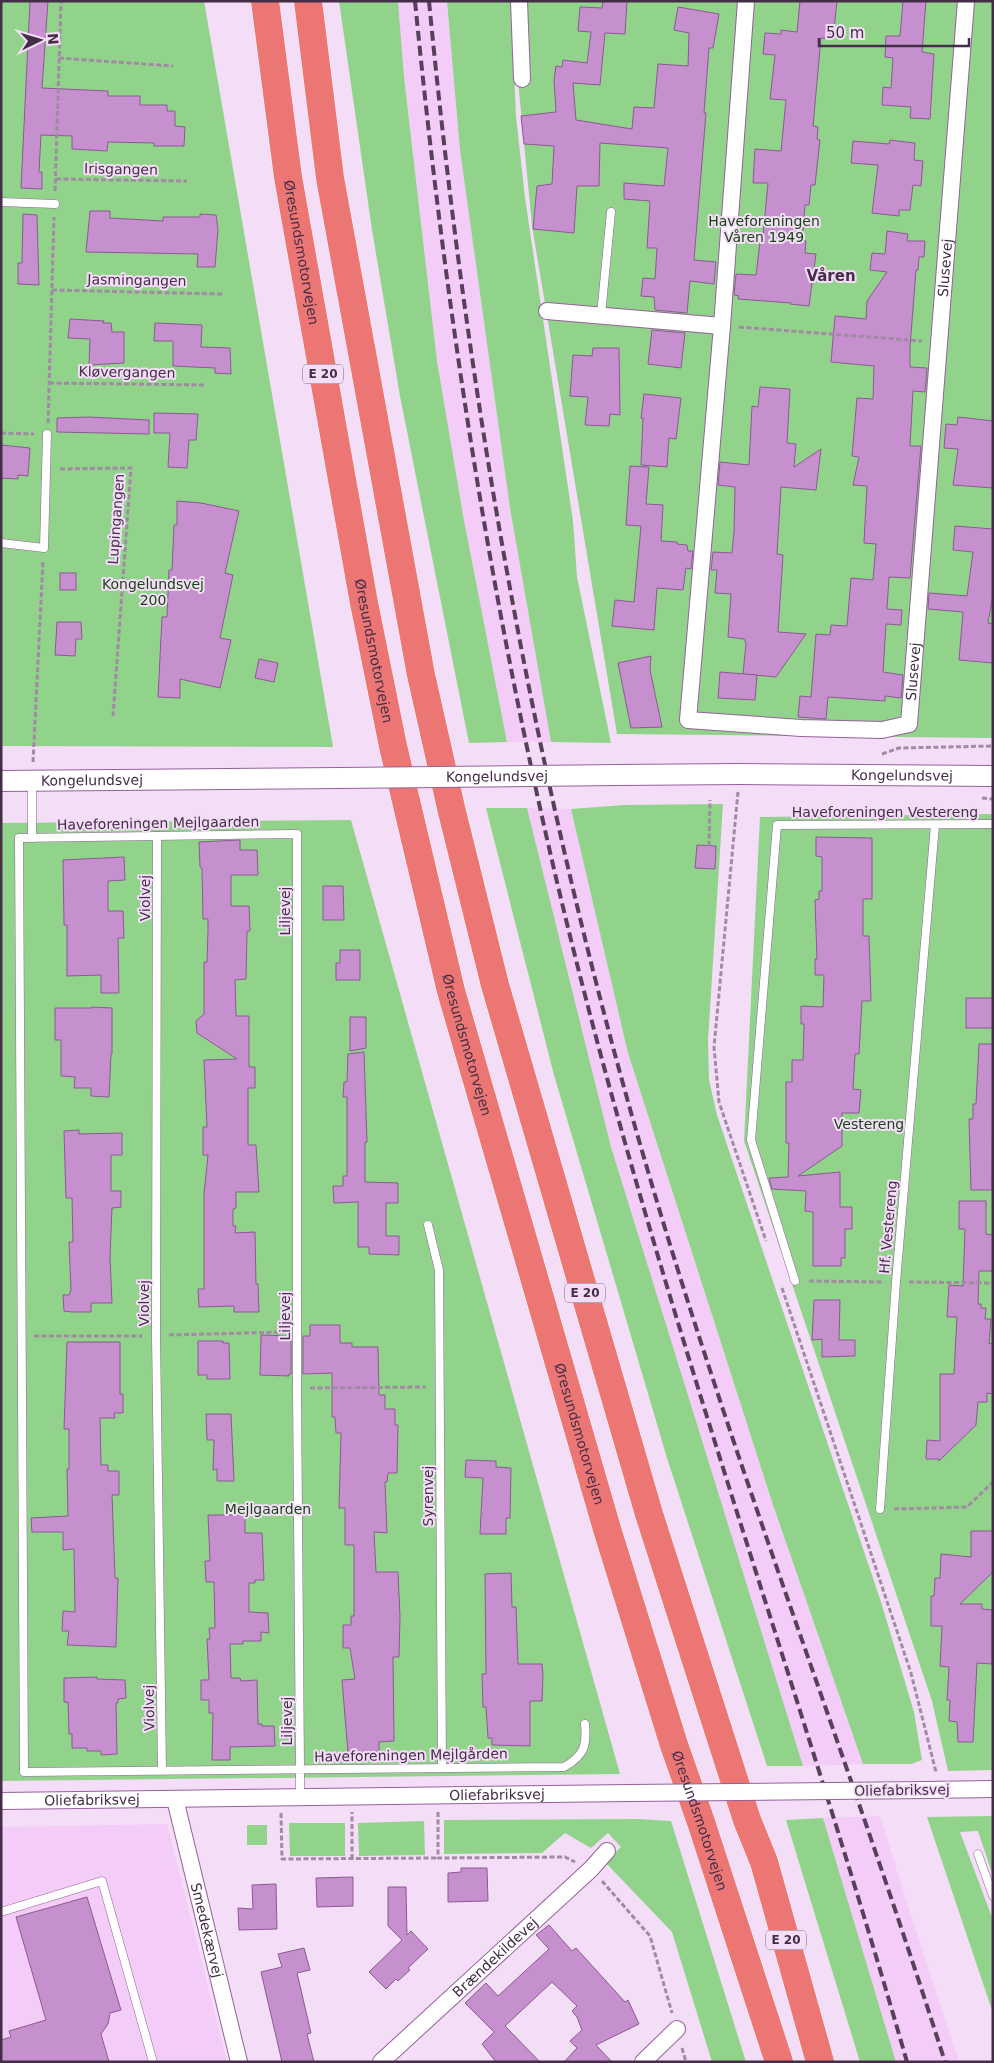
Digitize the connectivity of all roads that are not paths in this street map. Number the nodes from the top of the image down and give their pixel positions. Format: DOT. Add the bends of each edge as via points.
graph roads {
  1 [pos="265,1"];
  2 [pos="308,1"];
  3 [pos="519,1"];
  4 [pos="746,1"];
  5 [pos="966,1"];
  6 [pos="522,79"];
  7 [pos="1,202"];
  8 [pos="55,204"];
  9 [pos="611,212"];
  10 [pos="546,311"];
  11 [pos="601,315"];
  12 [pos="722,326"];
  13 [pos="47,434"];
  14 [pos="1,543"];
  15 [pos="993,776"];
  16 [pos="1,781"];
  17 [pos="32,781"];
  18 [pos="993,824"];
  19 [pos="935,825"];
  20 [pos="297,834"];
  21 [pos="157,836"];
  22 [pos="32,838"];
  23 [pos="428,1225"];
  24 [pos="796,1281"];
  25 [pos="880,1509"];
  26 [pos="585,1724"];
  27 [pos="674,1745"];
  28 [pos="442,1767"];
  29 [pos="162,1769"];
  30 [pos="300,1769"];
  31 [pos="24,1772"];
  32 [pos="993,1789"];
  33 [pos="300,1798"];
  34 [pos="175,1799"];
  35 [pos="1,1801"];
  36 [pos="607,1851"];
  37 [pos="978,1854"];
  38 [pos="764,1862"];
  39 [pos="993,1896"];
  40 [pos="1,1912"];
  41 [pos="677,2029"];
  42 [pos="153,2062"];
  43 [pos="239,2062"];
  44 [pos="381,2062"];
  45 [pos="643,2062"];
  46 [pos="761,2062"];
  47 [pos="779,2062"];
  48 [pos="820,2062"];
  49 [pos="836,2062"];
  1 -- 27 [label="highway, Øresundsmotorvejen / E 20" via="288,177 364,603 410,818 451,991 607,1528"];
  2 -- 38 [label="highway, E 20" via="330,178 421,674 452,812 495,985 649,1514"];
  3 -- 6 [label="street"];
  4 -- 12 [label="street"];
  5 -- 12 [label="street, Slusevej" via="909,724 882,730 688,720"];
  7 -- 8 [label="lane"];
  9 -- 11 [label="lane"];
  10 -- 11 [label="street"];
  11 -- 12 [label="street"];
  13 -- 14 [label="lane" via="44,548"];
  15 -- 17 [label="street, Kongelundsvej, bridge" via="618,775"];
  16 -- 17 [label="street, Kongelundsvej"];
  17 -- 22 [label="lane"];
  18 -- 19 [label="lane, Haveforeningen Vestereng"];
  19 -- 24 [label="lane, Haveforeningen Vestereng" via="778,825 750,1140"];
  19 -- 25 [label="lane, Hf. Vestereng"];
  20 -- 21 [label="lane, Haveforeningen Mejlgaarden"];
  20 -- 30 [label="lane, Liljevej"];
  21 -- 22 [label="lane, Haveforeningen Mejlgaarden"];
  21 -- 29 [label="lane, Violvej" via="156,1336"];
  22 -- 31 [label="lane, Haveforeningen Mejlgaarden" via="19,838"];
  23 -- 28 [label="lane, Syrenvej" via="439,1270"];
  26 -- 28 [label="lane, Haveforeningen Mejlgården" via="587,1742 578,1760 564,1767"];
  27 -- 46 [label="highway" via="691,1822"];
  27 -- 47 [label="highway, Øresundsmotorvejen / E 20"];
  28 -- 30 [label="lane, Haveforeningen Mejlgården"];
  29 -- 30 [label="lane, Haveforeningen Mejlgården"];
  29 -- 31 [label="lane, Haveforeningen Mejlgården"];
  30 -- 33 [label="lane, Liljevej"];
  32 -- 33 [label="street, Oliefabriksvej, bridge"];
  33 -- 34 [label="street, Oliefabriksvej"];
  34 -- 35 [label="street, Oliefabriksvej"];
  34 -- 43 [label="street, Smedekærvej"];
  36 -- 44 [label="street, Brændekildevej"];
  37 -- 39 [label="lane"];
  38 -- 48 [label="highway, E 20"];
  38 -- 49 [label="highway" via="810,1976"];
  40 -- 42 [label="lane" via="102,1881"];
  41 -- 45 [label="street"];
}
